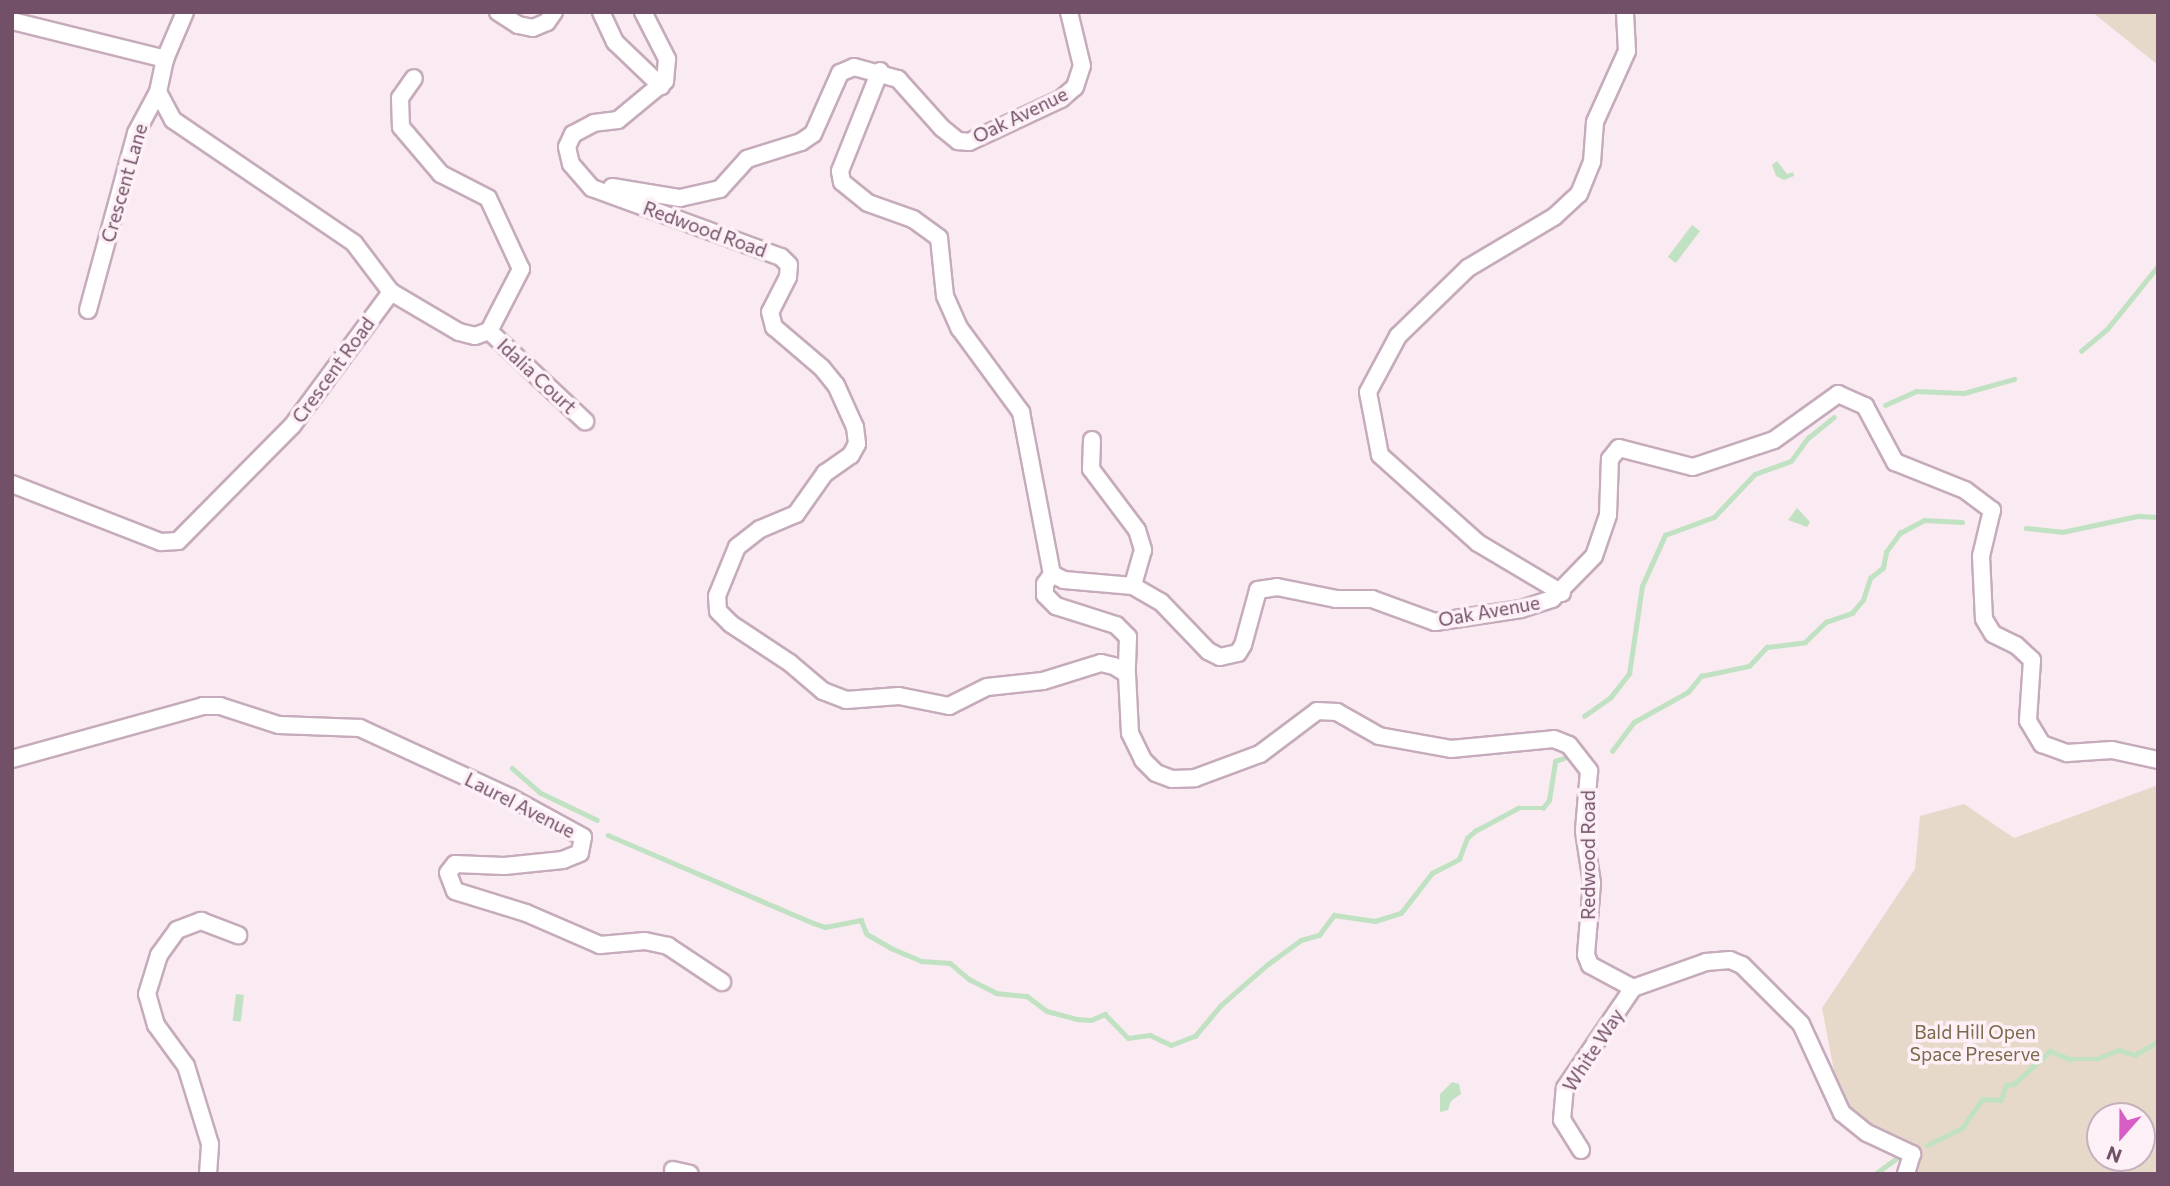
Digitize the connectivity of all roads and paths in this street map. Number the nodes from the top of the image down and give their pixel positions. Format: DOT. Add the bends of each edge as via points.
graph roads {
  1 [pos="185,12"];
  2 [pos="498,12"];
  3 [pos="554,12"];
  4 [pos="601,12"];
  5 [pos="643,12"];
  6 [pos="1069,12"];
  7 [pos="1625,12"];
  8 [pos="12,21"];
  9 [pos="165,59"];
  10 [pos="880,71"];
  11 [pos="414,78"];
  12 [pos="661,86"];
  13 [pos="158,92"];
  14 [pos="592,188"];
  15 [pos="391,292"];
  16 [pos="88,310"];
  17 [pos="489,331"];
  18 [pos="585,421"];
  19 [pos="1092,440"];
  20 [pos="12,484"];
  21 [pos="1052,574"];
  22 [pos="1133,586"];
  23 [pos="1562,593"];
  24 [pos="1127,674"];
  25 [pos="14,756"];
  26 [pos="2158,760"];
  27 [pos="239,935"];
  28 [pos="722,982"];
  29 [pos="1633,988"];
  30 [pos="1581,1150"];
  31 [pos="208,1174"];
  32 [pos="1906,1174"];
  1 -- 9 [label="street, Crescent Lane"];
  2 -- 3 [label="street" via="517,25 533,28 547,22"];
  4 -- 12 [label="street" via="615,42"];
  5 -- 12 [label="street" via="667,59"];
  6 -- 10 [label="street, Oak Avenue" via="1082,66 1075,87 1061,99 969,142 958,141 898,79"];
  7 -- 23 [label="street" via="1627,51 1595,122 1592,162 1579,194 1554,217 1468,268 1398,336 1368,392 1380,455 1478,543"];
  8 -- 9 [label="street"];
  9 -- 13 [label="street, Crescent Lane"];
  10 -- 14 [label="street" via="854,67 840,73 813,134 747,159 720,189 680,198"];
  10 -- 21 [label="street" via="840,171 842,182 868,203 913,219 939,237 945,296 960,329 1021,412"];
  11 -- 17 [label="street" via="400,98 401,127 441,174 488,198 522,269"];
  12 -- 14 [label="street" via="618,120 573,134 567,147 571,164"];
  13 -- 15 [label="street" via="173,120 354,243"];
  13 -- 16 [label="street, Crescent Lane" via="132,145"];
  14 -- 24 [label="street, Redwood Road" via="781,257 789,265 788,276 770,312 774,327 829,376 855,426 857,444 851,455 820,478 796,514 760,529 737,547 717,596 718,611 731,624 823,691 846,700 899,696 948,706 987,687 1044,681 1101,663"];
  15 -- 17 [label="street" via="467,335"];
  15 -- 20 [label="street, Crescent Road" via="292,426 178,541 161,542"];
  17 -- 18 [label="street, Idalia Court"];
  19 -- 22 [label="street" via="1091,469 1143,550"];
  21 -- 22 [label="street, Oak Avenue" via="1064,580"];
  21 -- 24 [label="street" via="1045,595 1056,606 1116,625 1128,637"];
  22 -- 23 [label="street, Oak Avenue" via="1161,602 1208,651 1220,657 1238,653 1258,590 1294,589 1336,599 1372,599 1435,622 1521,609"];
  23 -- 26 [label="street, Oak Avenue" via="1594,556 1604,536 1610,459 1619,448 1692,467 1774,440 1825,400 1846,396 1865,406 1895,462 1965,491 1992,510 1981,556 1984,619 1993,634 2016,645 2032,660 2028,721 2042,744 2067,753 2112,750"];
  24 -- 29 [label="street, Redwood Road" via="1130,733 1143,760 1156,773 1172,779 1195,778 1260,754 1317,710 1337,712 1379,736 1451,749 1554,739 1569,745 1589,771 1584,831 1591,914 1586,954 1590,965 1606,977"];
  25 -- 28 [label="street, Laurel Avenue" via="203,706 220,706 279,725 360,728 510,797 583,837 580,853 563,860 504,866 455,864 448,873 455,891 526,913 600,944 645,941 668,947"];
  27 -- 31 [label="street" via="201,921 177,930 159,955 147,994 156,1025 186,1066 210,1144"];
  29 -- 30 [label="street, White Way" via="1565,1088 1562,1120"];
  29 -- 32 [label="street" via="1706,962 1730,960 1742,965 1801,1024 1842,1112 1867,1133 1912,1154"];
}
